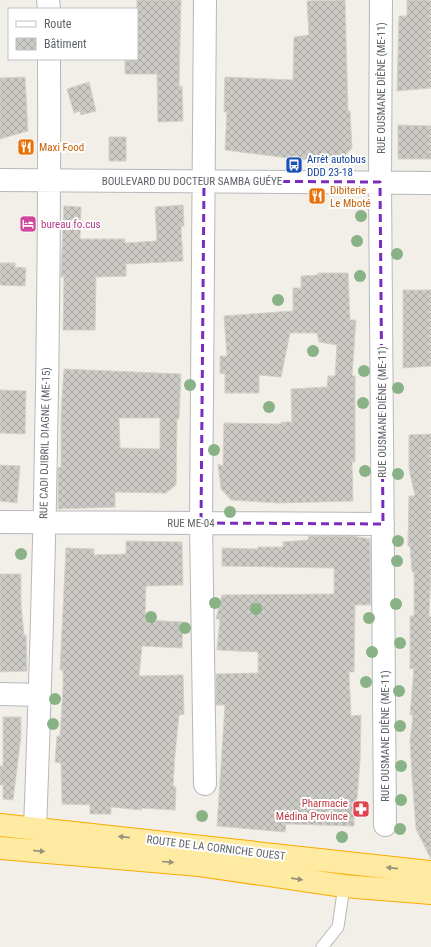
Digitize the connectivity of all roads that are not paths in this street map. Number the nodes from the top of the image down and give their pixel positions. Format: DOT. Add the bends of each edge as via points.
graph roads {
  1 [pos="205,0"];
  2 [pos="381,0"];
  3 [pos="49,60"];
  4 [pos="0,180"];
  5 [pos="49,180"];
  6 [pos="204,182"];
  7 [pos="380,182"];
  8 [pos="431,183"];
  9 [pos="0,522"];
  10 [pos="44,523"];
  11 [pos="201,523"];
  12 [pos="383,524"];
  13 [pos="0,694"];
  14 [pos="40,694"];
  15 [pos="205,784"];
  16 [pos="0,825"];
  17 [pos="385,825"];
  18 [pos="35,828"];
  19 [pos="0,848"];
  20 [pos="431,872"];
  21 [pos="344,886"];
  22 [pos="431,893"];
  23 [pos="322,947"];
  1 -- 6 [label="street"];
  2 -- 7 [label="street, RUE OUSMANE DIÈNE (ME-11)"];
  3 -- 5 [label="street, RUE CADI DJIBRIL DIAGNE (ME-15)"];
  4 -- 5 [label="street, BOULEVARD DU DOCTEUR SAMBA GUÉYE"];
  5 -- 6 [label="street, BOULEVARD DU DOCTEUR SAMBA GUÉYE"];
  5 -- 10 [label="street, RUE CADI DJIBRIL DIAGNE (ME-15)"];
  6 -- 7 [label="street, BOULEVARD DU DOCTEUR SAMBA GUÉYE"];
  6 -- 11 [label="street"];
  7 -- 8 [label="street, BOULEVARD DU DOCTEUR SAMBA GUÉYE"];
  7 -- 12 [label="street, RUE OUSMANE DIÈNE (ME-11)"];
  9 -- 10 [label="street, RUE ME-04"];
  10 -- 11 [label="street, RUE ME-04"];
  10 -- 14 [label="street, RUE CADI DJIBRIL DIAGNE (ME-15)"];
  11 -- 12 [label="street, RUE ME-04"];
  11 -- 15 [label="street"];
  12 -- 17 [label="street, RUE OUSMANE DIÈNE (ME-11)"];
  13 -- 14 [label="street"];
  14 -- 18 [label="street, RUE CADI DJIBRIL DIAGNE (ME-15)"];
  16 -- 18 [label="highway, ROUTE DE LA CORNICHE OUEST"];
  20 -- 18 [label="highway, ROUTE DE LA CORNICHE OUEST, one-way"];
  19 -- 21 [label="highway, ROUTE DE LA CORNICHE OUEST, one-way" via="199,865"];
  21 -- 22 [label="highway, ROUTE DE LA CORNICHE OUEST"];
  21 -- 23 [label="lane" via="338,928"];
}
